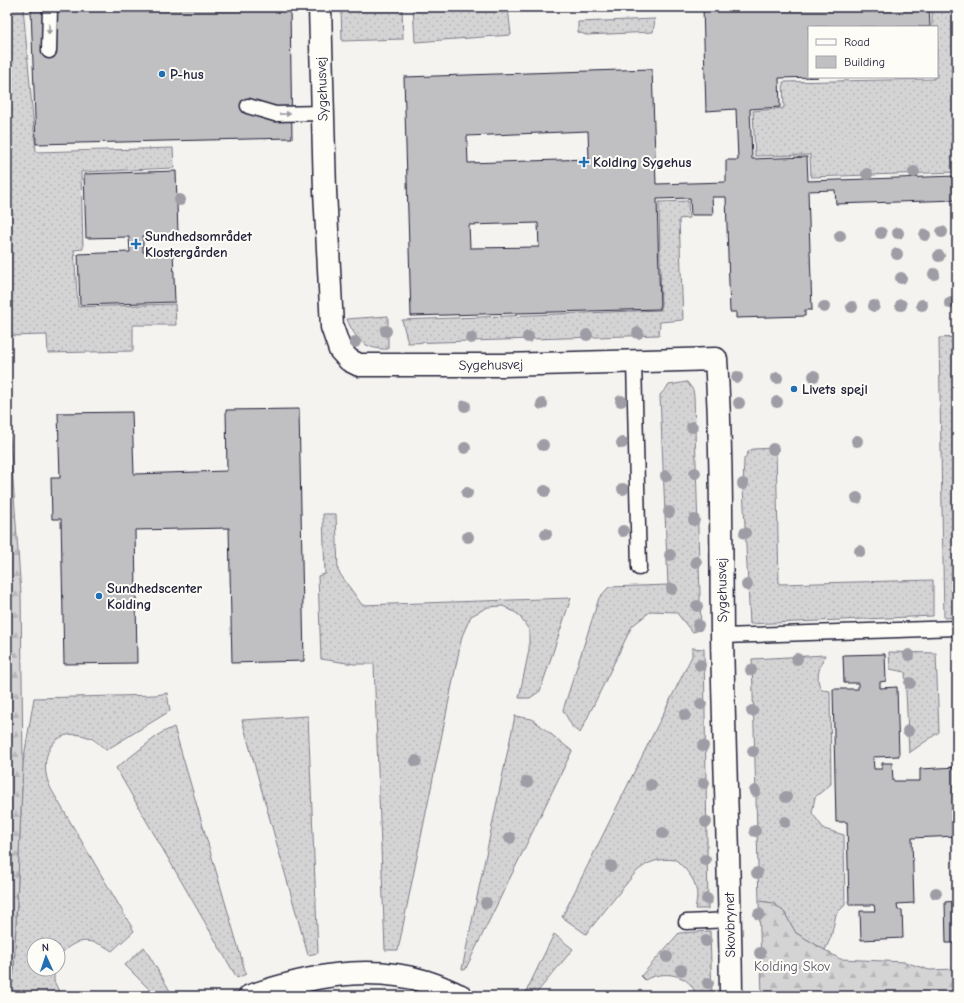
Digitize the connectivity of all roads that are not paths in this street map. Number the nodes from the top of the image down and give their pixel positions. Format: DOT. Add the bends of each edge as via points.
graph roads {
  1 [pos="50,7"];
  2 [pos="320,7"];
  3 [pos="49,51"];
  4 [pos="248,106"];
  5 [pos="322,113"];
  6 [pos="634,361"];
  7 [pos="639,568"];
  8 [pos="957,628"];
  9 [pos="722,636"];
  10 [pos="730,854"];
  11 [pos="730,920"];
  12 [pos="686,922"];
  13 [pos="250,996"];
  14 [pos="461,996"];
  15 [pos="732,996"];
  1 -- 3 [label="lane, one-way"];
  2 -- 5 [label="street, Sygehusvej"];
  4 -- 5 [label="lane, one-way" via="275,114"];
  5 -- 6 [label="street, Sygehusvej" via="332,327 336,342 349,360 365,366"];
  6 -- 7 [label="lane"];
  6 -- 9 [label="street, Sygehusvej" via="716,359 720,425"];
  8 -- 9 [label="lane, Sygehusvej"];
  9 -- 10 [label="street, Sygehusvej"];
  10 -- 11 [label="street, Skovbrynet"];
  11 -- 12 [label="lane"];
  11 -- 15 [label="street, Skovbrynet"];
  13 -- 14 [label="street" via="315,977 353,972 392,974 427,982"];
}
